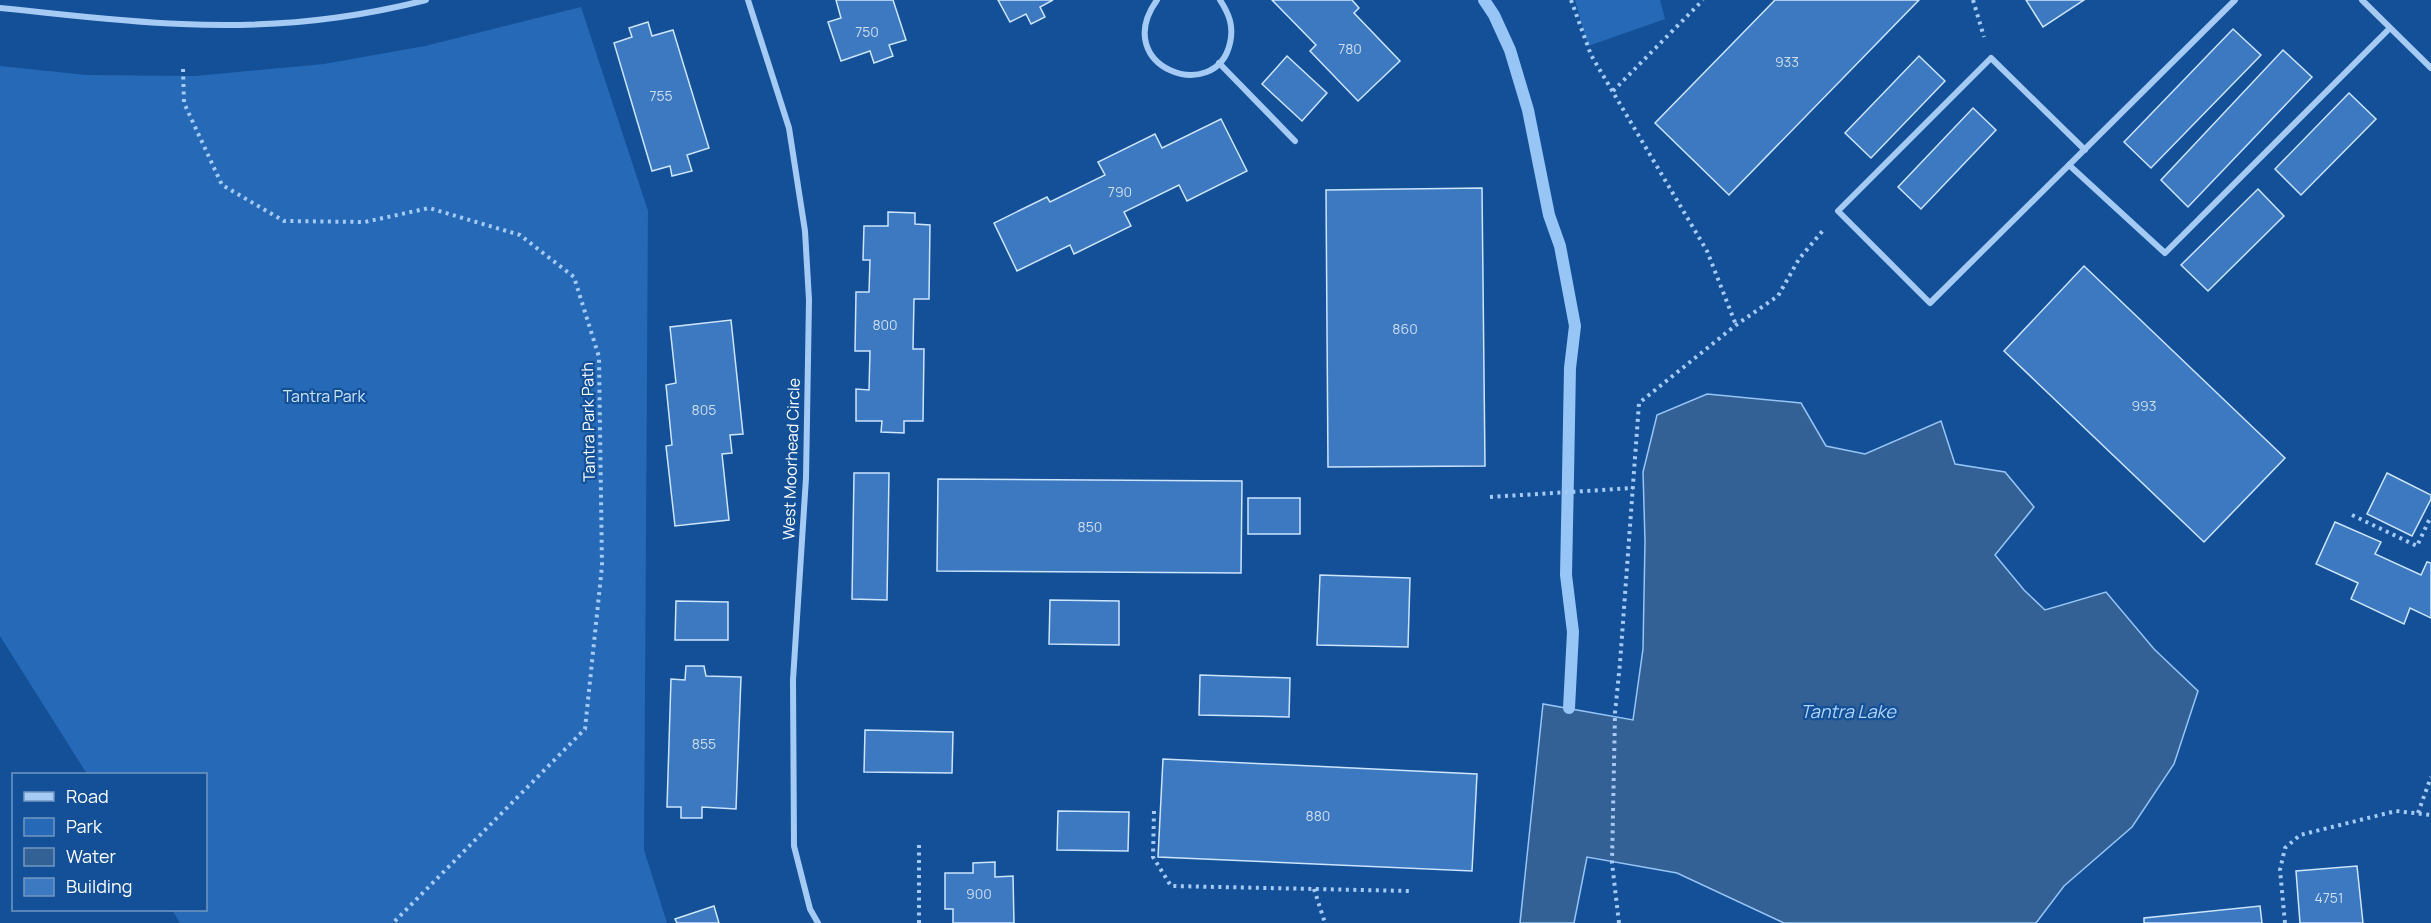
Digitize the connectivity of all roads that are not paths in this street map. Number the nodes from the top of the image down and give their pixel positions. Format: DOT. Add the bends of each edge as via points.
graph roads {
  1 [pos="426,0"];
  2 [pos="748,0"];
  3 [pos="1157,0"];
  4 [pos="1220,0"];
  5 [pos="2235,0"];
  6 [pos="2362,0"];
  7 [pos="0,8"];
  8 [pos="2390,28"];
  9 [pos="1219,63"];
  10 [pos="2431,68"];
  11 [pos="1295,141"];
  12 [pos="2085,150"];
  13 [pos="2069,165"];
  14 [pos="818,923"];
  1 -- 7 [label="street" via="291,22 183,24"];
  2 -- 14 [label="street, West Moorhead Circle" via="789,128 805,231 809,300 806,478 793,680 794,846 810,909"];
  3 -- 9 [label="street" via="1147,14 1143,31 1156,63 1187,76 1205,73"];
  4 -- 9 [label="street" via="1233,32 1229,49"];
  5 -- 12 [label="street"];
  6 -- 8 [label="street"];
  8 -- 10 [label="street"];
  8 -- 13 [label="street" via="2165,253"];
  9 -- 11 [label="street"];
  12 -- 13 [label="street"];
  12 -- 13 [label="street" via="1990,58 1838,212 1930,303"];
}
